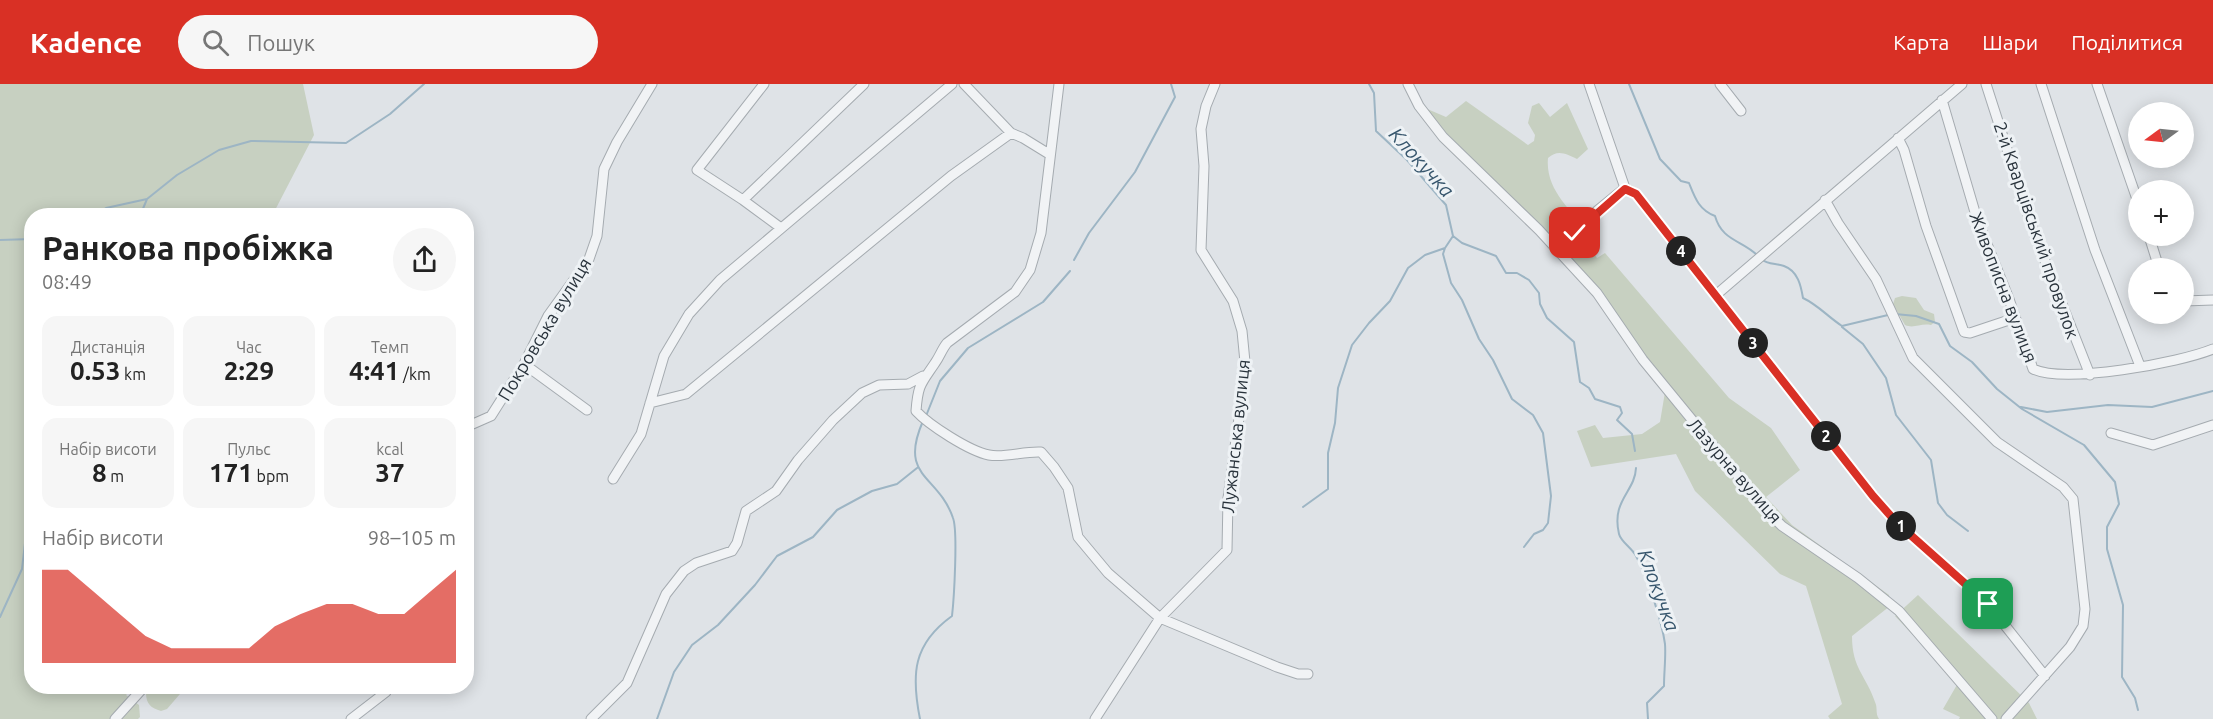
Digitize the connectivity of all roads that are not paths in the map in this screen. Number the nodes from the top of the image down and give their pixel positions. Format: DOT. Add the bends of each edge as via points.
graph roads {
  1 [pos="652,84"];
  2 [pos="764,84"];
  3 [pos="864,84"];
  4 [pos="952,84"];
  5 [pos="964,84"];
  6 [pos="1059,84"];
  7 [pos="1215,84"];
  8 [pos="1408,84"];
  9 [pos="1588,84"];
  10 [pos="1720,84"];
  11 [pos="1962,84"];
  12 [pos="1986,84"];
  13 [pos="2041,84"];
  14 [pos="2097,84"];
  15 [pos="1942,100"];
  16 [pos="1741,111"];
  17 [pos="1011,133"];
  18 [pos="1898,138"];
  19 [pos="1049,154"];
  20 [pos="2130,180"];
  21 [pos="1625,189"];
  22 [pos="743,200"];
  23 [pos="1825,200"];
  24 [pos="781,228"];
  25 [pos="1554,246"];
  26 [pos="1716,295"];
  27 [pos="2213,300"];
  28 [pos="2194,301"];
  29 [pos="2015,318"];
  30 [pos="2213,350"];
  31 [pos="524,364"];
  32 [pos="2140,366"];
  33 [pos="2090,375"];
  34 [pos="923,376"];
  35 [pos="650,403"];
  36 [pos="587,410"];
  37 [pos="474,423"];
  38 [pos="2213,425"];
  39 [pos="2111,433"];
  40 [pos="613,479"];
  41 [pos="1160,618"];
  42 [pos="1308,674"];
  43 [pos="2045,676"];
  44 [pos="138,694"];
  45 [pos="383,694"];
  46 [pos="115,719"];
  47 [pos="351,719"];
  48 [pos="591,719"];
  49 [pos="1095,719"];
  50 [pos="1992,719"];
  51 [pos="2006,719"];
  1 -- 31 [label="street, Покровська вулиця" via="604,169 597,236 589,259 548,316"];
  2 -- 22 [label="street" via="696,170"];
  3 -- 22 [label="street"];
  4 -- 24 [label="street"];
  5 -- 17 [label="street"];
  6 -- 19 [label="street"];
  7 -- 41 [label="street, Лужанська вулиця" via="1201,129 1201,250 1233,302 1242,331 1245,362 1228,498 1227,550"];
  8 -- 25 [label="street, Лазурна вулиця" via="1443,137"];
  9 -- 21 [label="street"];
  10 -- 16 [label="street"];
  11 -- 15 [label="street"];
  12 -- 33 [label="street, 2-й Кварцівський провулок" via="2034,233"];
  13 -- 32 [label="street" via="2095,250"];
  14 -- 20 [label="street"];
  15 -- 18 [label="street"];
  15 -- 29 [label="street, Живописна вулиця" via="1977,219"];
  17 -- 19 [label="street"];
  17 -- 35 [label="street" via="951,176 686,394"];
  18 -- 23 [label="street"];
  18 -- 29 [label="street" via="1964,332"];
  19 -- 34 [label="street" via="1041,233 1030,270 1015,292 947,342"];
  21 -- 25 [label="street"];
  21 -- 26 [label="street" via="1643,202"];
  22 -- 24 [label="street"];
  23 -- 26 [label="street"];
  23 -- 43 [label="street" via="1876,279 1909,353 1997,442 2063,487 2073,499 2085,621 2070,647"];
  24 -- 35 [label="street" via="720,280 689,314 664,356"];
  25 -- 50 [label="street, Лазурна вулиця" via="1597,293 1643,360 1766,510 1782,526 1899,611"];
  26 -- 43 [label="street" via="1873,496 1897,523 1988,604"];
  27 -- 28 [label="street"];
  29 -- 33 [label="street, Живописна вулиця" via="2033,369"];
  30 -- 32 [label="street, Живописна вулиця"];
  31 -- 36 [label="street"];
  31 -- 37 [label="street, Покровська вулиця" via="491,416"];
  32 -- 33 [label="street, Живописна вулиця"];
  34 -- 41 [label="street" via="916,411 924,420 989,455 1041,452 1068,488 1078,537 1108,573"];
  34 -- 48 [label="street" via="908,384 879,386 862,393 832,420 776,490 746,511 732,551 684,571 666,594 627,682"];
  35 -- 40 [label="street" via="641,434"];
  38 -- 39 [label="street" via="2151,446"];
  41 -- 42 [label="street" via="1277,667"];
  41 -- 49 [label="street, Лужанська вулиця"];
  43 -- 51 [label="street"];
  44 -- 46 [label="street"];
  45 -- 47 [label="street"];
}
